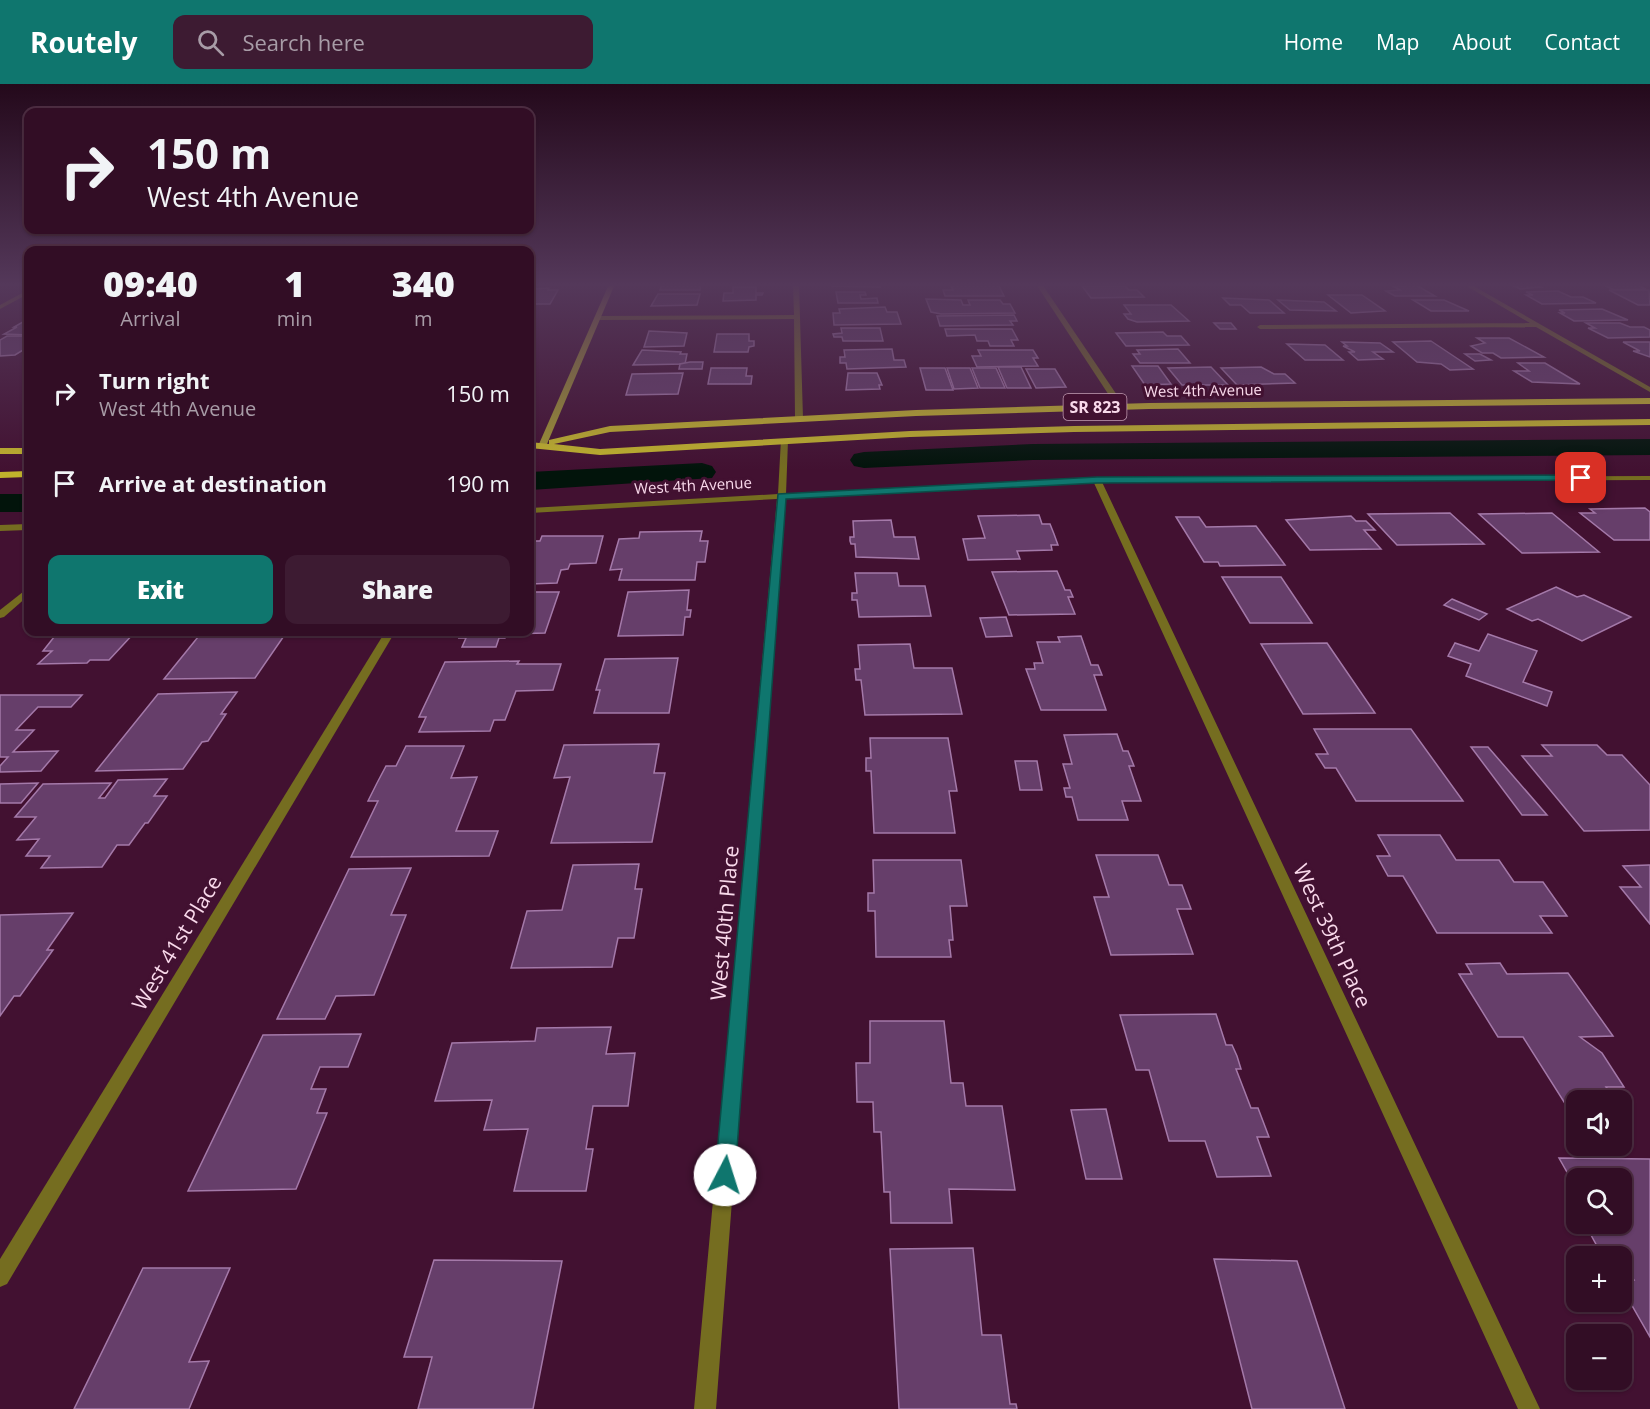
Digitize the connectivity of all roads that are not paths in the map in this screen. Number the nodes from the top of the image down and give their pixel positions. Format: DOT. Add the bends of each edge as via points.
graph roads {
  1 [pos="585,346"];
  2 [pos="797,346"];
  3 [pos="1080,346"];
  4 [pos="1573,346"];
  5 [pos="1650,390"];
  6 [pos="1650,401"];
  7 [pos="1121,407"];
  8 [pos="800,418"];
  9 [pos="1650,422"];
  10 [pos="784,441"];
  11 [pos="543,444"];
  12 [pos="534,445"];
  13 [pos="0,451"];
  14 [pos="24,451"];
  15 [pos="24,474"];
  16 [pos="0,475"];
  17 [pos="1650,478"];
  18 [pos="1097,480"];
  19 [pos="782,496"];
  20 [pos="534,510"];
  21 [pos="24,527"];
  22 [pos="0,528"];
  23 [pos="24,594"];
  24 [pos="0,615"];
  25 [pos="388,636"];
  26 [pos="0,1277"];
  27 [pos="705,1409"];
  28 [pos="1529,1409"];
  1 -- 11 [label="street"];
  2 -- 8 [label="street"];
  3 -- 7 [label="street"];
  4 -- 5 [label="street"];
  6 -- 7 [label="main road, West 4th Avenue / SR 823"];
  7 -- 8 [label="main road, West 4th Avenue / SR 823"];
  8 -- 11 [label="main road, West 4th Avenue / SR 823" via="599,430"];
  9 -- 10 [label="main road, West 4th Avenue / SR 823" via="1165,426"];
  10 -- 11 [label="main road, West 4th Avenue / SR 823" via="600,452"];
  10 -- 19 [label="street, West 40th Place"];
  11 -- 12 [label="main road, West 4th Avenue / SR 823"];
  13 -- 14 [label="main road"];
  15 -- 16 [label="main road"];
  17 -- 18 [label="street, West 4th Avenue"];
  18 -- 19 [label="street, West 4th Avenue"];
  18 -- 28 [label="street, West 39th Place"];
  19 -- 20 [label="street, West 4th Avenue"];
  19 -- 27 [label="street, West 40th Place"];
  21 -- 22 [label="street"];
  23 -- 24 [label="street"];
  25 -- 26 [label="street, West 41st Place"];
}
